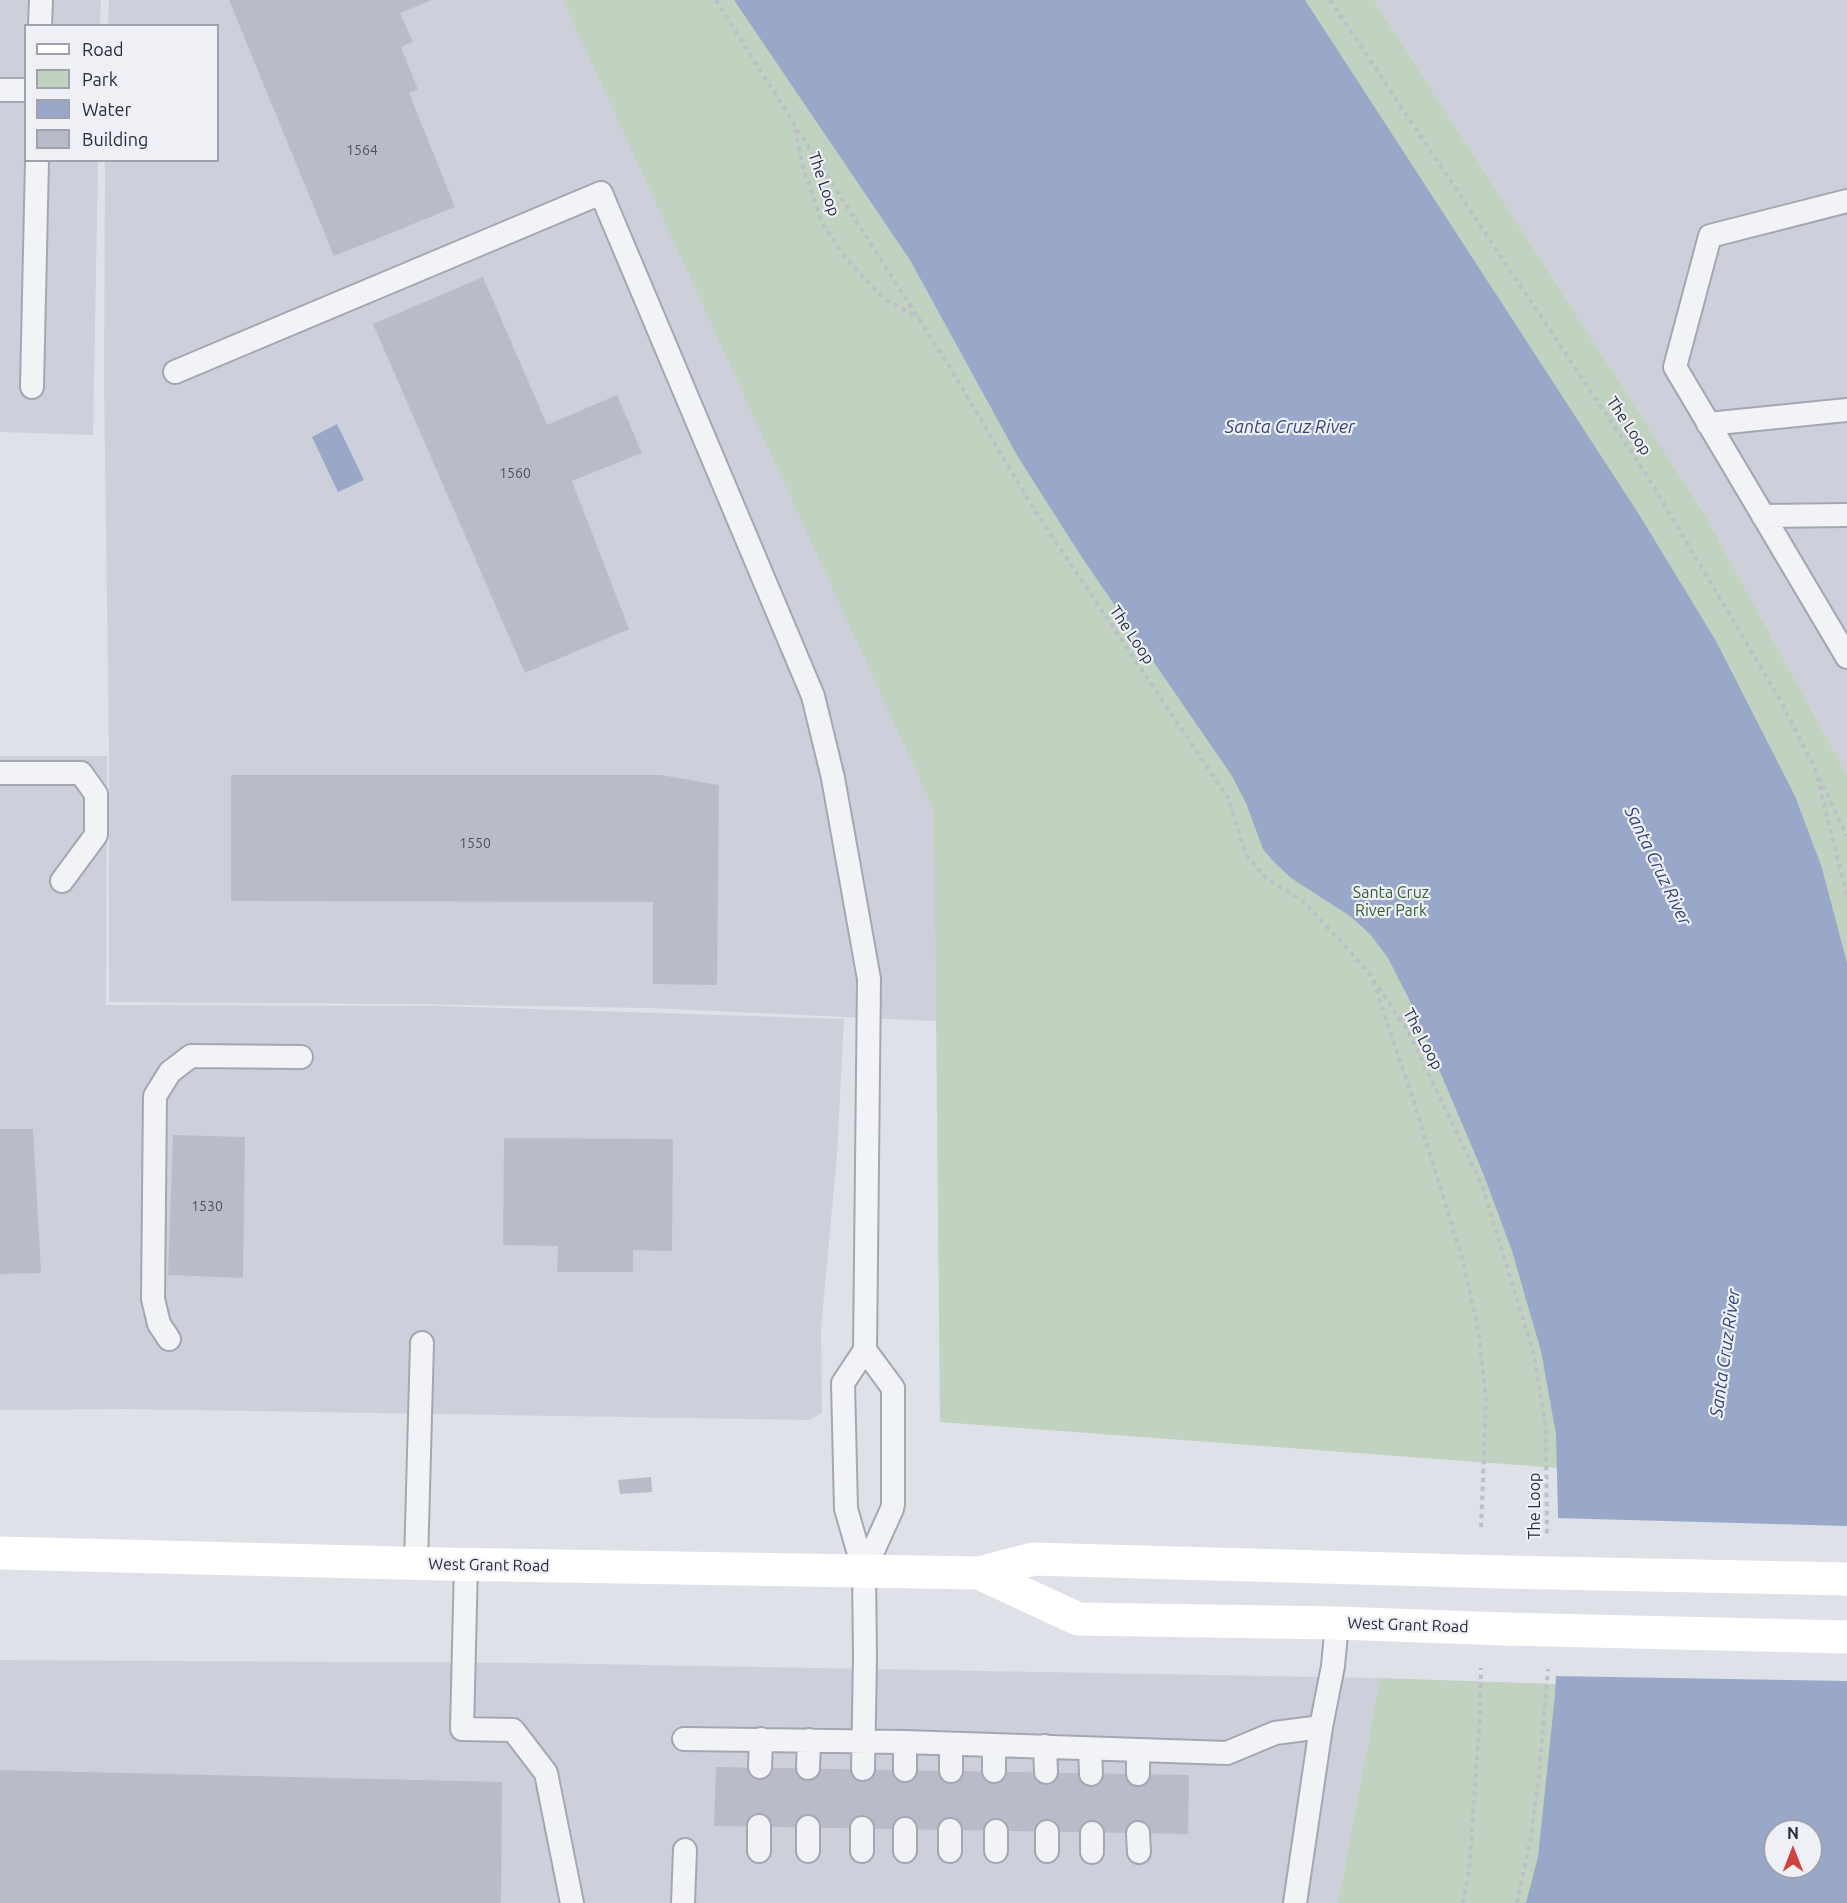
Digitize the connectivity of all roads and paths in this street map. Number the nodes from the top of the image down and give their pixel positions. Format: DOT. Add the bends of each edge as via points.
graph roads {
  1 [pos="41,0"];
  2 [pos="716,0"];
  3 [pos="1330,0"];
  4 [pos="40,24"];
  5 [pos="0,90"];
  6 [pos="24,90"];
  7 [pos="794,124"];
  8 [pos="37,162"];
  9 [pos="1847,201"];
  10 [pos="920,319"];
  11 [pos="175,372"];
  12 [pos="32,387"];
  13 [pos="1847,410"];
  14 [pos="1708,424"];
  15 [pos="1847,515"];
  16 [pos="1763,516"];
  17 [pos="1847,657"];
  18 [pos="1815,769"];
  19 [pos="0,773"];
  20 [pos="1847,836"];
  21 [pos="62,880"];
  22 [pos="1847,896"];
  23 [pos="1370,975"];
  24 [pos="301,1057"];
  25 [pos="169,1339"];
  26 [pos="422,1343"];
  27 [pos="865,1350"];
  28 [pos="1481,1529"];
  29 [pos="1547,1544"];
  30 [pos="0,1553"];
  31 [pos="416,1563"];
  32 [pos="465,1564"];
  33 [pos="864,1571"];
  34 [pos="979,1573"];
  35 [pos="1847,1579"];
  36 [pos="1337,1623"];
  37 [pos="1847,1637"];
  38 [pos="1548,1658"];
  39 [pos="1481,1668"];
  40 [pos="1321,1727"];
  41 [pos="684,1739"];
  42 [pos="761,1739"];
  43 [pos="809,1740"];
  44 [pos="864,1741"];
  45 [pos="905,1742"];
  46 [pos="951,1744"];
  47 [pos="994,1745"];
  48 [pos="1045,1746"];
  49 [pos="1090,1749"];
  50 [pos="1138,1750"];
  51 [pos="760,1767"];
  52 [pos="808,1768"];
  53 [pos="863,1769"];
  54 [pos="905,1770"];
  55 [pos="951,1771"];
  56 [pos="994,1772"];
  57 [pos="1046,1772"];
  58 [pos="1091,1774"];
  59 [pos="1138,1774"];
  60 [pos="759,1826"];
  61 [pos="808,1827"];
  62 [pos="685,1850"];
  63 [pos="759,1851"];
  64 [pos="808,1851"];
  65 [pos="572,1903"];
  66 [pos="683,1903"];
  67 [pos="1295,1903"];
  68 [pos="1463,1903"];
  69 [pos="1517,1903"];
  1 -- 4 [label="lane"];
  2 -- 7 [label="path, The Loop"];
  3 -- 18 [label="path, The Loop" via="1646,474 1778,696"];
  5 -- 6 [label="lane"];
  7 -- 10 [label="path, The Loop"];
  7 -- 10 [label="path, The Loop" via="803,167 822,223 840,250 886,300"];
  8 -- 12 [label="lane"];
  9 -- 14 [label="lane" via="1710,236 1675,367"];
  10 -- 23 [label="path, The Loop" via="1035,511 1228,798 1246,855 1266,878 1303,901"];
  11 -- 27 [label="lane" via="602,193 813,696 833,778 869,979"];
  13 -- 14 [label="lane"];
  14 -- 16 [label="lane"];
  15 -- 16 [label="lane"];
  16 -- 17 [label="lane"];
  18 -- 20 [label="path"];
  18 -- 22 [label="path, The Loop"];
  19 -- 21 [label="lane" via="81,773 96,794 96,835"];
  23 -- 28 [label="path" via="1463,1261 1479,1334 1486,1401"];
  23 -- 29 [label="path, The Loop" via="1408,1031 1482,1185 1533,1355 1546,1429"];
  24 -- 25 [label="lane" via="191,1056 170,1072 155,1096 153,1299 159,1324"];
  26 -- 31 [label="lane"];
  27 -- 33 [label="lane" via="843,1383 846,1509"];
  27 -- 33 [label="lane" via="893,1388 893,1504"];
  30 -- 31 [label="main road, West Grant Road"];
  31 -- 32 [label="main road, West Grant Road"];
  32 -- 33 [label="main road, West Grant Road"];
  32 -- 65 [label="lane" via="462,1729 513,1730 546,1773"];
  33 -- 34 [label="main road, West Grant Road"];
  33 -- 44 [label="lane"];
  34 -- 35 [label="main road, West Grant Road, bridge" via="1034,1559"];
  34 -- 36 [label="main road, West Grant Road" via="1078,1619"];
  36 -- 37 [label="main road, West Grant Road, bridge"];
  36 -- 40 [label="lane"];
  38 -- 69 [label="path" via="1539,1774"];
  39 -- 68 [label="path" via="1469,1872"];
  40 -- 50 [label="lane" via="1275,1733 1227,1753"];
  40 -- 67 [label="lane"];
  41 -- 42 [label="lane"];
  42 -- 43 [label="lane"];
  42 -- 51 [label="lane"];
  43 -- 44 [label="lane"];
  43 -- 52 [label="lane"];
  44 -- 45 [label="lane"];
  44 -- 53 [label="lane"];
  45 -- 46 [label="lane"];
  45 -- 54 [label="lane"];
  46 -- 47 [label="lane"];
  46 -- 55 [label="lane"];
  47 -- 48 [label="lane"];
  47 -- 56 [label="lane"];
  48 -- 49 [label="lane"];
  48 -- 57 [label="lane"];
  49 -- 50 [label="lane"];
  49 -- 58 [label="lane"];
  50 -- 59 [label="lane"];
  60 -- 63 [label="lane"];
  61 -- 64 [label="lane"];
  62 -- 66 [label="lane"];
}
